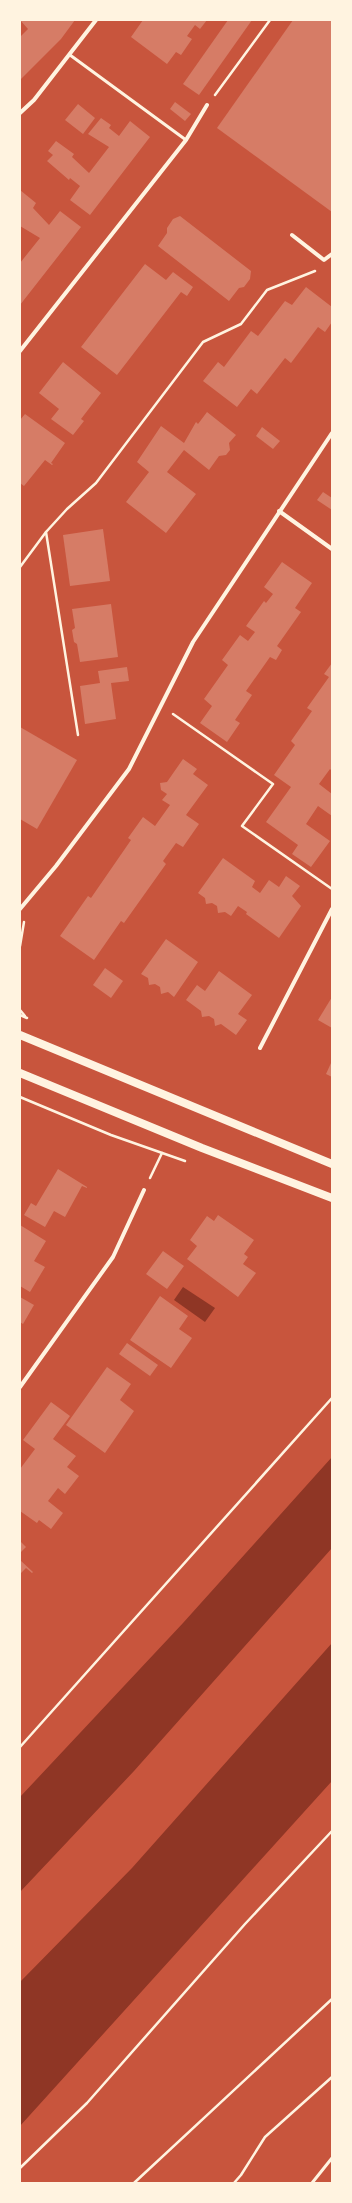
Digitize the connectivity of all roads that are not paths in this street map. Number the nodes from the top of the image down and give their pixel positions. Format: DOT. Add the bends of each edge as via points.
graph roads {
  1 [pos="96,20"];
  2 [pos="70,55"];
  3 [pos="207,105"];
  4 [pos="20,112"];
  5 [pos="186,140"];
  6 [pos="292,235"];
  7 [pos="332,254"];
  8 [pos="20,351"];
  9 [pos="332,433"];
  10 [pos="279,511"];
  11 [pos="332,549"];
  12 [pos="20,909"];
  13 [pos="332,909"];
  14 [pos="20,1035"];
  15 [pos="260,1048"];
  16 [pos="20,1073"];
  17 [pos="332,1164"];
  18 [pos="144,1190"];
  19 [pos="332,1198"];
  20 [pos="20,1387"];
  21 [pos="332,2158"];
  22 [pos="312,2183"];
  1 -- 2 [label="street"];
  2 -- 4 [label="street" via="34,100"];
  2 -- 5 [label="lane"];
  3 -- 5 [label="street"];
  5 -- 8 [label="street"];
  6 -- 7 [label="street" via="324,260"];
  9 -- 10 [label="street"];
  10 -- 11 [label="street"];
  10 -- 12 [label="street" via="192,642 128,769 56,866"];
  13 -- 15 [label="street"];
  14 -- 17 [label="main road"];
  16 -- 19 [label="main road"];
  18 -- 20 [label="street" via="113,1257"];
  21 -- 22 [label="lane"];
}
